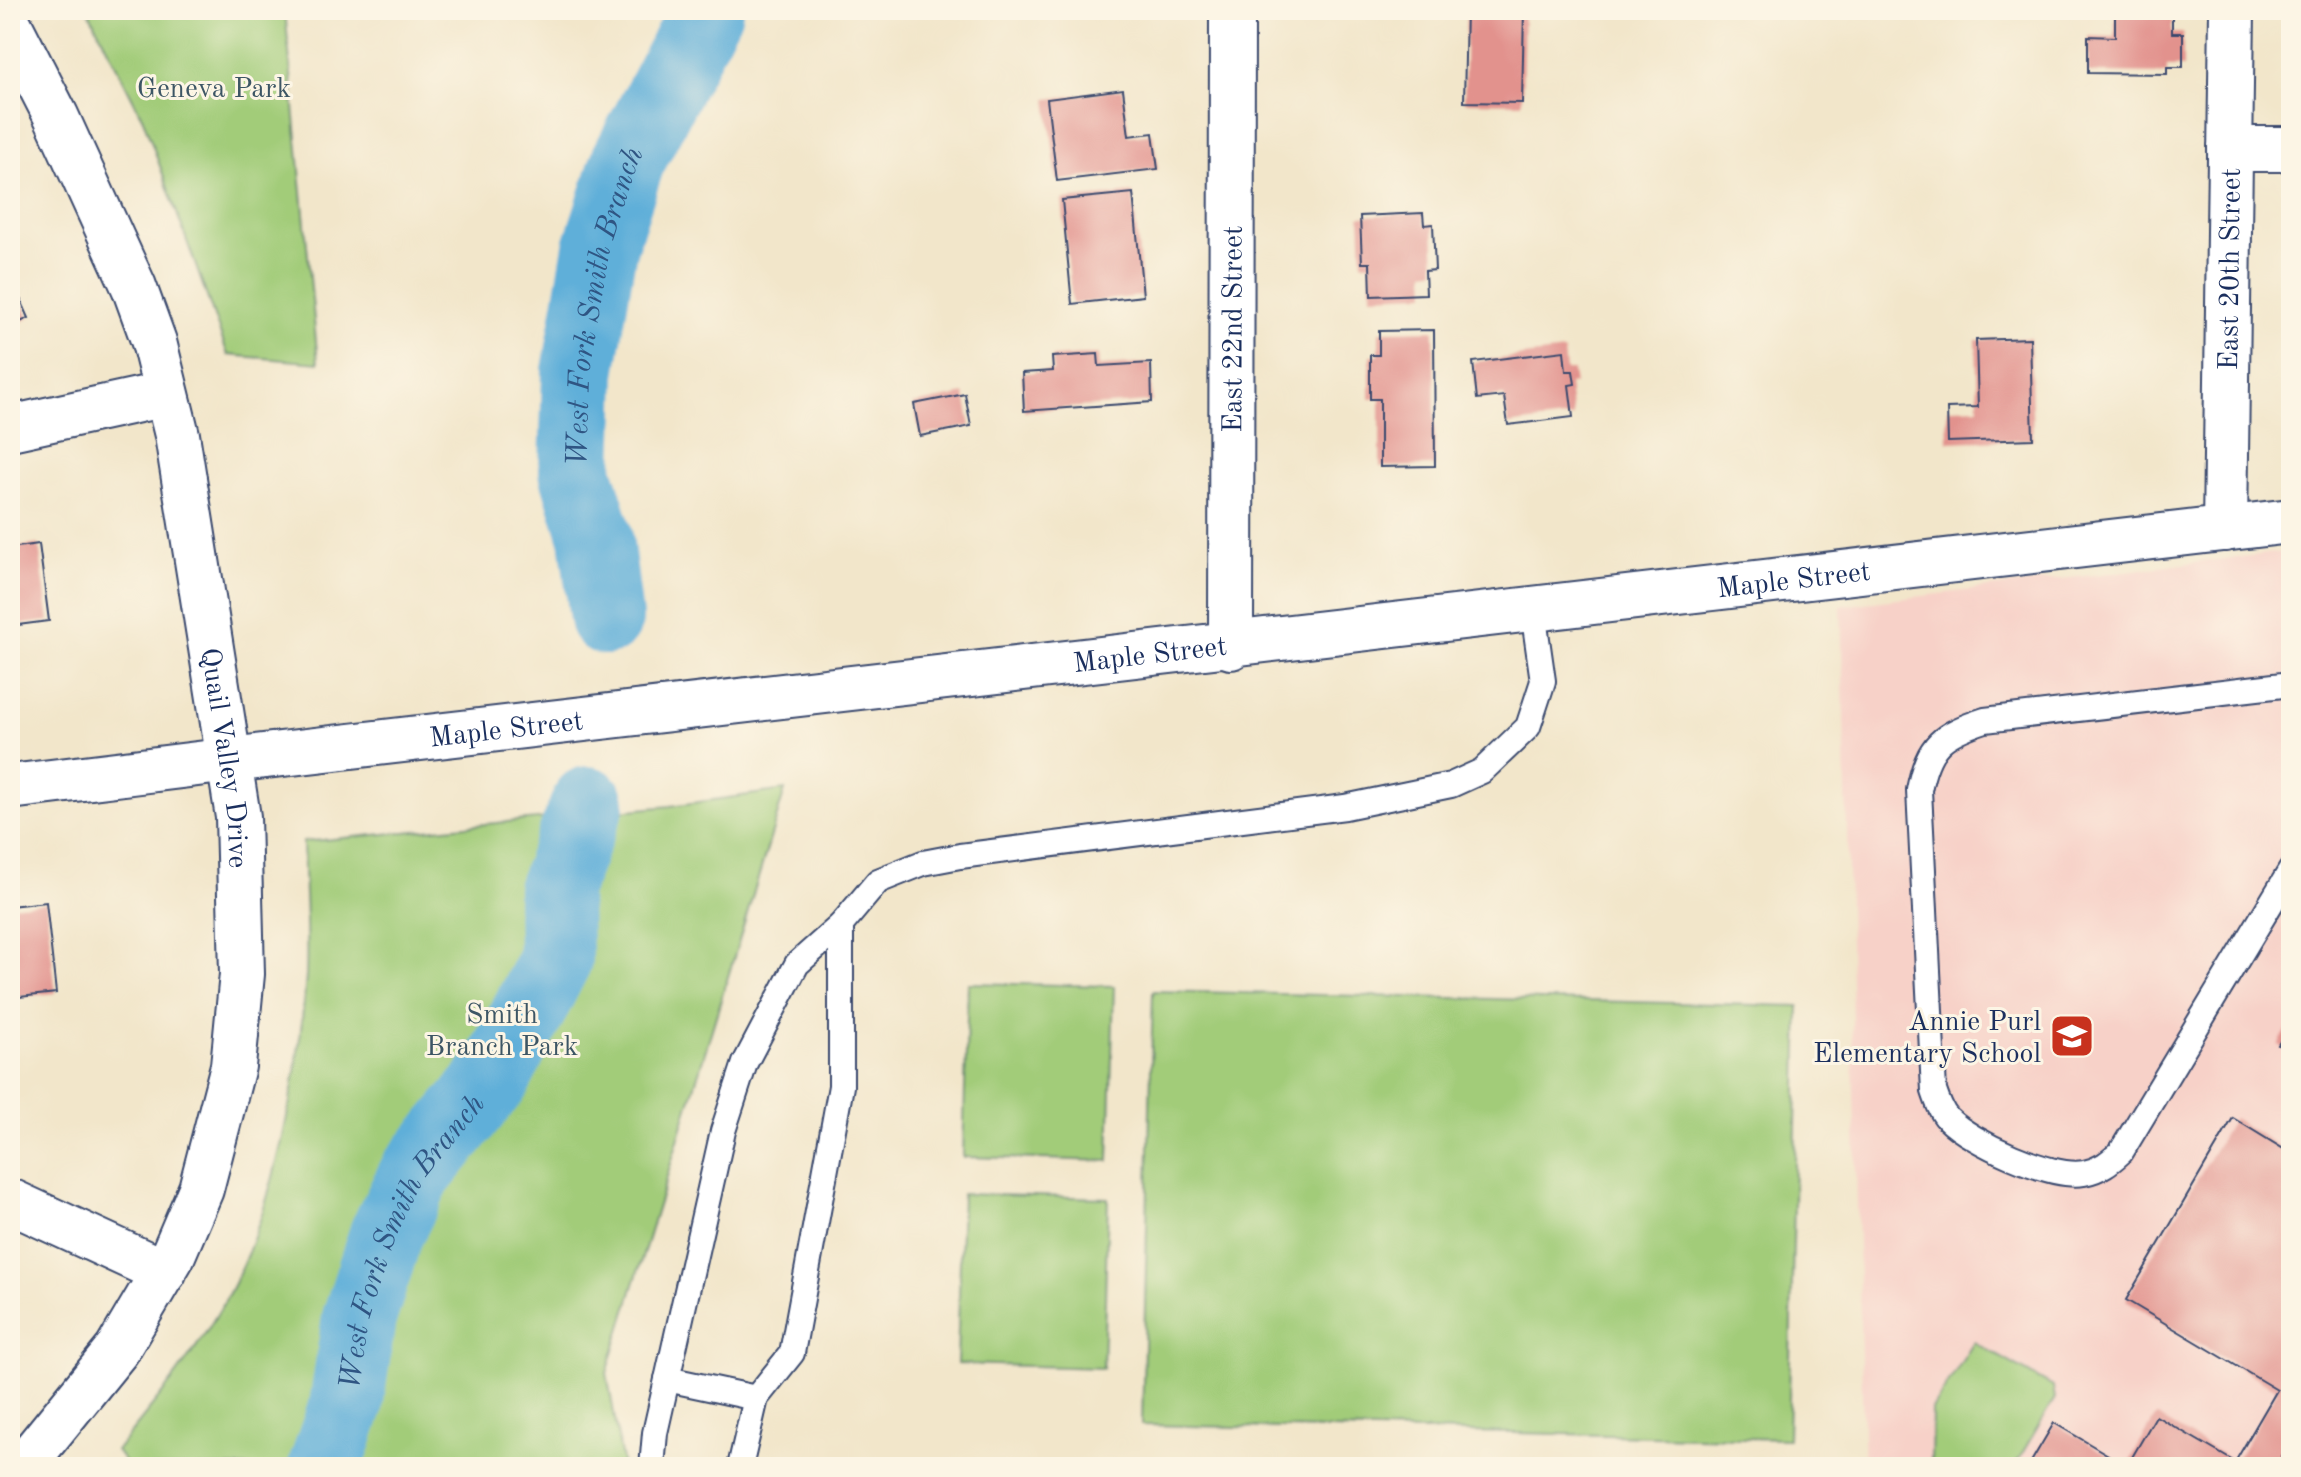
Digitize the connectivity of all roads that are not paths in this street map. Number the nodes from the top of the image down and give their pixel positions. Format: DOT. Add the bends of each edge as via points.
graph roads {
  1 [pos="1232,10"];
  2 [pos="2232,10"];
  3 [pos="10,26"];
  4 [pos="2230,149"];
  5 [pos="2291,149"];
  6 [pos="166,394"];
  7 [pos="10,428"];
  8 [pos="2291,521"];
  9 [pos="2225,529"];
  10 [pos="1533,611"];
  11 [pos="1231,647"];
  12 [pos="2291,684"];
  13 [pos="230,760"];
  14 [pos="10,787"];
  15 [pos="2291,870"];
  16 [pos="841,925"];
  17 [pos="10,1201"];
  18 [pos="164,1272"];
  19 [pos="667,1379"];
  20 [pos="756,1398"];
  21 [pos="22,1467"];
  22 [pos="652,1467"];
  23 [pos="740,1467"];
  1 -- 11 [label="street, East 22nd Street"];
  2 -- 4 [label="street, East 20th Street"];
  3 -- 6 [label="street, Quail Valley Drive" via="134,287"];
  4 -- 5 [label="street"];
  4 -- 9 [label="street, East 20th Street"];
  6 -- 7 [label="street"];
  6 -- 13 [label="street, Quail Valley Drive"];
  8 -- 9 [label="street, Maple Street"];
  9 -- 10 [label="street, Maple Street"];
  10 -- 11 [label="street, Maple Street"];
  10 -- 16 [label="lane" via="1543,681 1528,727 1482,771 1451,785 1345,807 923,863 878,881"];
  11 -- 13 [label="street, Maple Street"];
  12 -- 15 [label="lane" via="1985,720 1935,743 1919,790 1934,1091 1945,1117 2037,1167 2081,1174 2103,1167 2121,1152"];
  13 -- 14 [label="street, Maple Street"];
  13 -- 18 [label="street, Quail Valley Drive" via="238,817 242,974 233,1066 201,1189"];
  16 -- 19 [label="lane" via="797,964 745,1063 723,1131"];
  16 -- 20 [label="lane" via="841,1086 792,1353"];
  17 -- 18 [label="street"];
  18 -- 21 [label="street, Quail Valley Drive" via="117,1350"];
  19 -- 20 [label="lane"];
  19 -- 22 [label="lane"];
  20 -- 23 [label="lane"];
}
